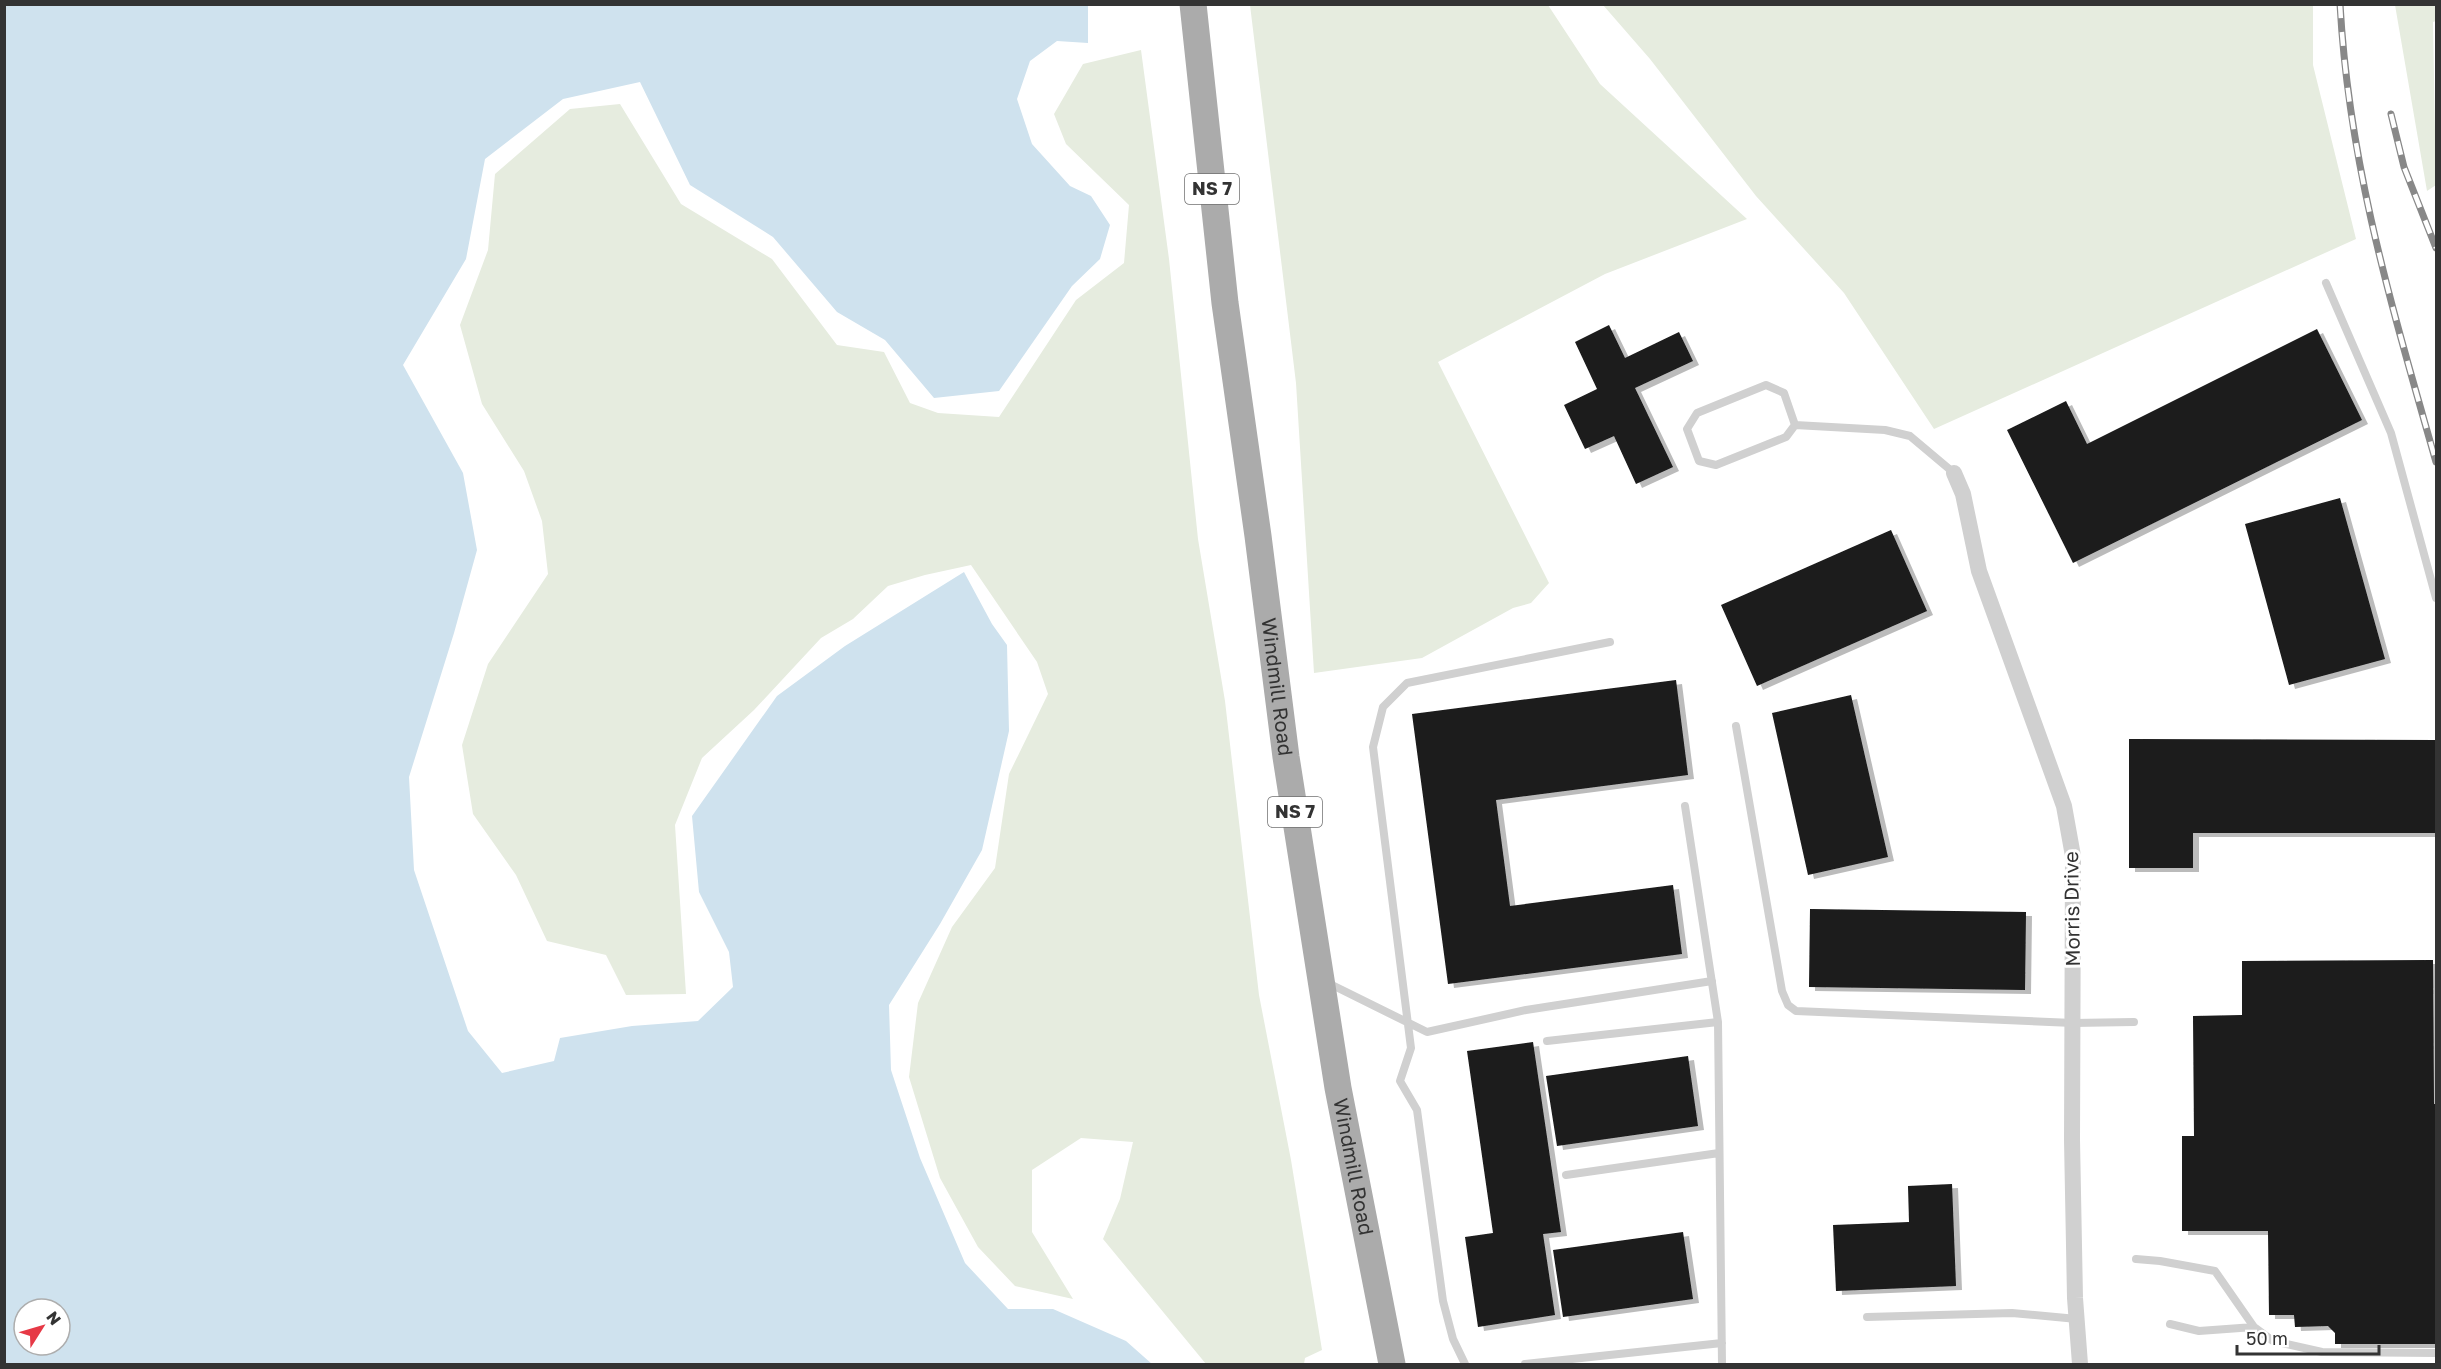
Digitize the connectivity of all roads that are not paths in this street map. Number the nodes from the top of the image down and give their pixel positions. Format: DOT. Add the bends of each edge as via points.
graph roads {
  1 [pos="1193,4"];
  2 [pos="2326,283"];
  3 [pos="1795,426"];
  4 [pos="1954,473"];
  5 [pos="2436,598"];
  6 [pos="1610,642"];
  7 [pos="1736,726"];
  8 [pos="1685,806"];
  9 [pos="1321,979"];
  10 [pos="1712,981"];
  11 [pos="1718,1022"];
  12 [pos="2134,1022"];
  13 [pos="1409,1023"];
  14 [pos="2073,1023"];
  15 [pos="1547,1041"];
  16 [pos="1719,1153"];
  17 [pos="1566,1175"];
  18 [pos="2136,1259"];
  19 [pos="1867,1317"];
  20 [pos="2077,1319"];
  21 [pos="2170,1324"];
  22 [pos="2254,1327"];
  23 [pos="1722,1343"];
  24 [pos="2436,1353"];
  25 [pos="1392,1365"];
  26 [pos="1465,1365"];
  27 [pos="1525,1365"];
  28 [pos="1722,1365"];
  29 [pos="2080,1365"];
  1 -- 9 [label="main road, Windmill Road / NS 7" via="1225,303 1286,757"];
  2 -- 5 [label="lane" via="2391,433"];
  3 -- 3 [label="lane" via="1784,393 1766,385 1697,413 1687,429 1699,461 1716,465 1786,437"];
  3 -- 4 [label="lane" via="1885,430 1910,436"];
  4 -- 14 [label="street, Morris Drive" via="1963,494 1979,571 2064,806 2074,877"];
  6 -- 13 [label="lane" via="1407,683 1383,707 1372,747"];
  7 -- 14 [label="lane" via="1782,991 1788,1005 1796,1011"];
  8 -- 10 [label="lane"];
  9 -- 13 [label="lane"];
  9 -- 25 [label="main road, Windmill Road / NS 7"];
  10 -- 11 [label="lane"];
  10 -- 13 [label="lane" via="1526,1010 1427,1032"];
  11 -- 15 [label="lane"];
  11 -- 16 [label="lane"];
  12 -- 14 [label="lane"];
  13 -- 26 [label="lane" via="1411,1048 1400,1081 1417,1110 1443,1301"];
  14 -- 20 [label="street, Morris Drive"];
  16 -- 17 [label="lane"];
  16 -- 23 [label="lane"];
  18 -- 22 [label="lane" via="2215,1271"];
  19 -- 20 [label="lane" via="2012,1313"];
  20 -- 29 [label="street, Morris Drive"];
  21 -- 22 [label="lane" via="2199,1331"];
  22 -- 24 [label="lane" via="2273,1341 2322,1352"];
  23 -- 27 [label="lane"];
  23 -- 28 [label="lane"];
}
